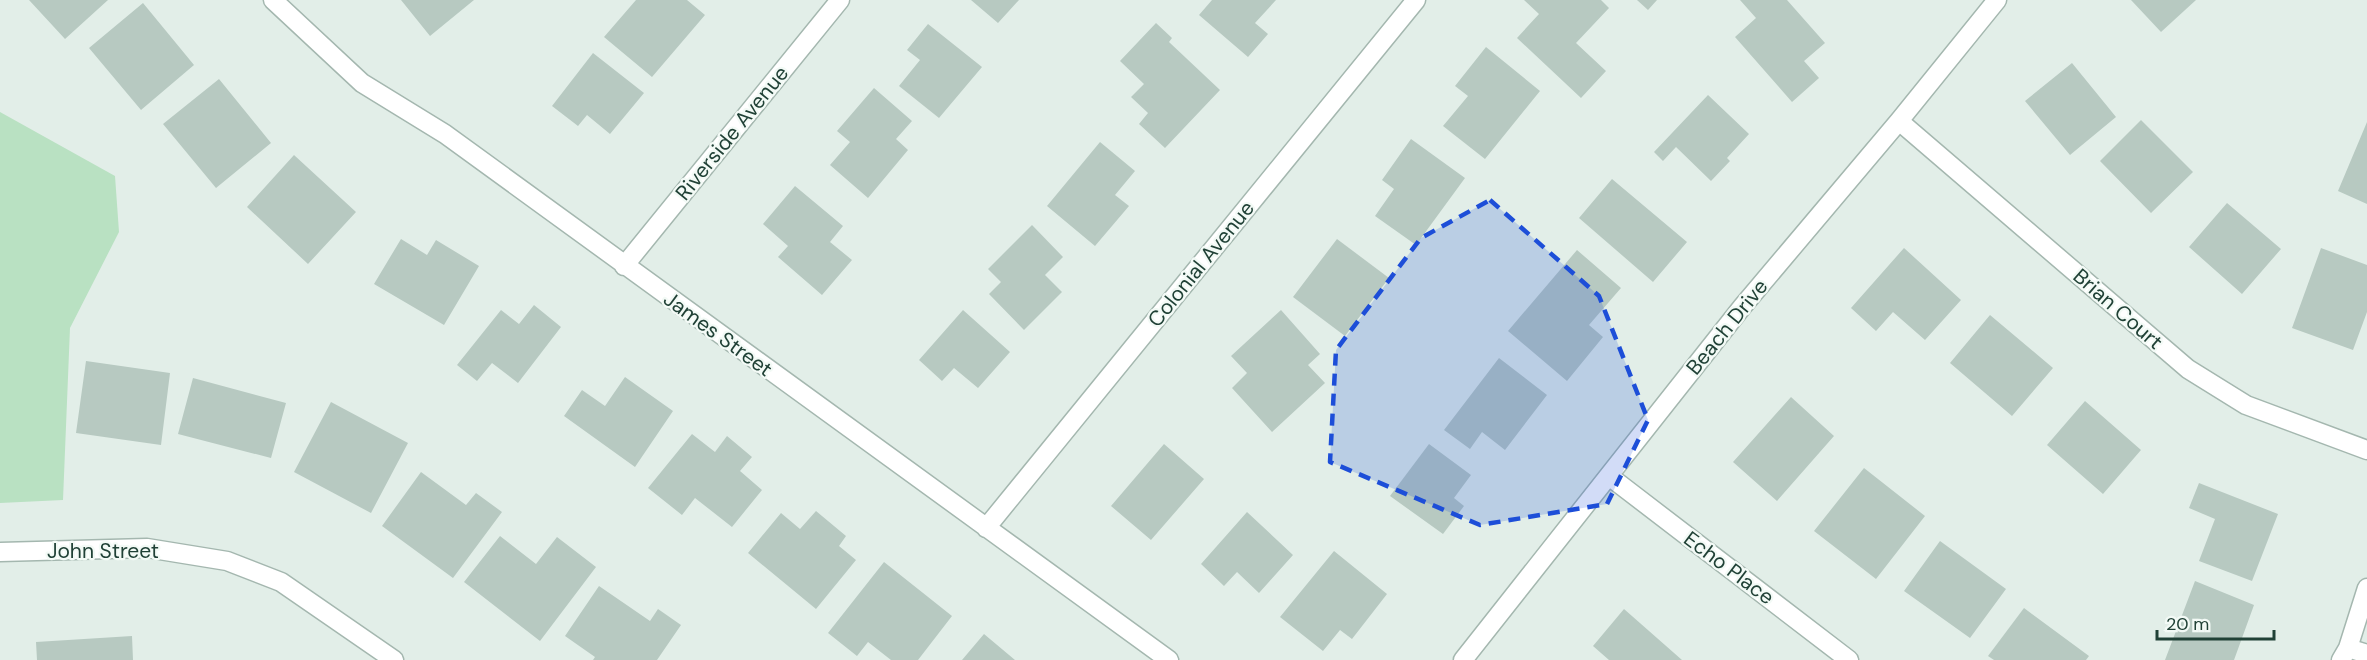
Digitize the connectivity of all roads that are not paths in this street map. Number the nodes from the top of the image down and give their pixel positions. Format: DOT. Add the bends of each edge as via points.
graph roads {
  1 [pos="273,0"];
  2 [pos="840,0"];
  3 [pos="1416,0"];
  4 [pos="1997,0"];
  5 [pos="1899,121"];
  6 [pos="624,266"];
  7 [pos="2367,450"];
  8 [pos="1609,476"];
  9 [pos="986,528"];
  10 [pos="0,552"];
  11 [pos="2367,588"];
  12 [pos="2344,654"];
  13 [pos="2367,654"];
  14 [pos="394,660"];
  15 [pos="1169,660"];
  16 [pos="1463,660"];
  17 [pos="1849,660"];
  1 -- 6 [label="street, James Street" via="362,83 445,134"];
  2 -- 6 [label="street, Riverside Avenue"];
  3 -- 9 [label="street, Colonial Avenue"];
  4 -- 5 [label="street, Beach Drive"];
  5 -- 7 [label="street, Brian Court" via="2188,369 2246,405"];
  5 -- 8 [label="street, Beach Drive" via="1742,307"];
  6 -- 9 [label="street, James Street"];
  8 -- 16 [label="street, Beach Drive"];
  8 -- 17 [label="street, Echo Place"];
  9 -- 15 [label="street, James Street"];
  10 -- 14 [label="street, John Street" via="147,548 227,561 281,582"];
  11 -- 12 [label="street"];
  12 -- 13 [label="street"];
}
